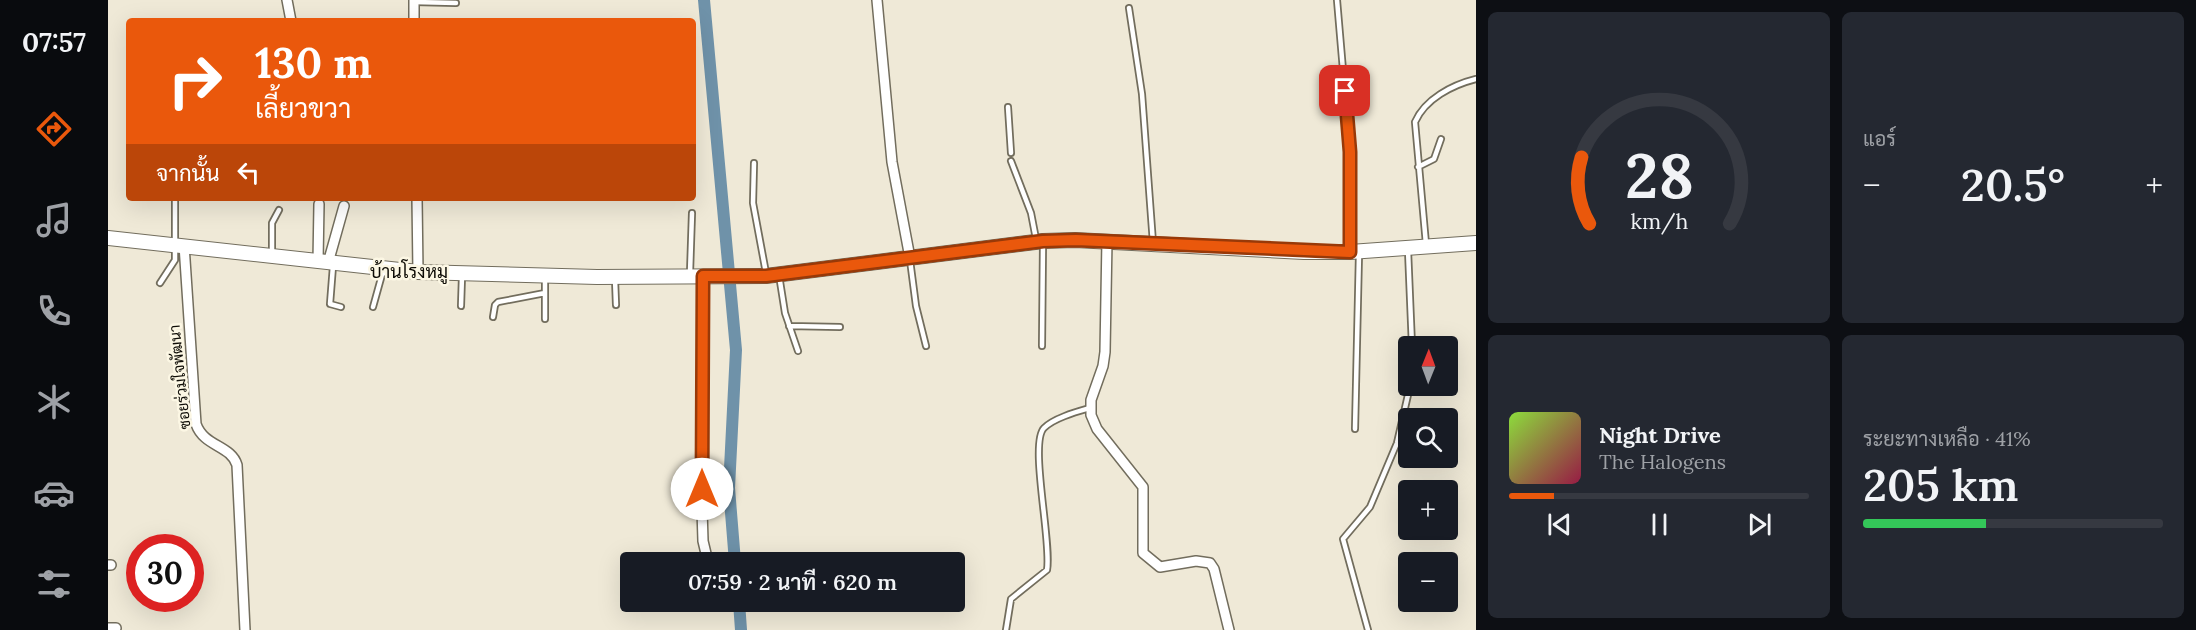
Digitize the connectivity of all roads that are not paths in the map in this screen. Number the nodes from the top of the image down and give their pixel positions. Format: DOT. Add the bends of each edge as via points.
graph roads {
  1 [pos="287,0"];
  2 [pos="878,0"];
  3 [pos="1337,0"];
  4 [pos="414,1"];
  5 [pos="456,3"];
  6 [pos="1129,8"];
  7 [pos="290,18"];
  8 [pos="414,18"];
  9 [pos="1476,79"];
  10 [pos="1008,107"];
  11 [pos="1441,139"];
  12 [pos="1011,153"];
  13 [pos="1011,161"];
  14 [pos="754,164"];
  15 [pos="1418,166"];
  16 [pos="176,201"];
  17 [pos="417,201"];
  18 [pos="319,204"];
  19 [pos="344,206"];
  20 [pos="279,210"];
  21 [pos="692,213"];
  22 [pos="108,238"];
  23 [pos="1107,240"];
  24 [pos="1040,242"];
  25 [pos="1153,243"];
  26 [pos="1476,243"];
  27 [pos="180,245"];
  28 [pos="1426,247"];
  29 [pos="1407,248"];
  30 [pos="1354,252"];
  31 [pos="272,256"];
  32 [pos="909,258"];
  33 [pos="327,262"];
  34 [pos="384,269"];
  35 [pos="418,272"];
  36 [pos="462,273"];
  37 [pos="545,275"];
  38 [pos="768,275"];
  39 [pos="696,276"];
  40 [pos="615,277"];
  41 [pos="160,283"];
  42 [pos="545,293"];
  43 [pos="616,305"];
  44 [pos="461,306"];
  45 [pos="341,307"];
  46 [pos="373,308"];
  47 [pos="493,317"];
  48 [pos="545,319"];
  49 [pos="789,326"];
  50 [pos="840,327"];
  51 [pos="1411,336"];
  52 [pos="926,346"];
  53 [pos="1042,346"];
  54 [pos="798,351"];
  55 [pos="1408,396"];
  56 [pos="1090,408"];
  57 [pos="1355,429"];
  58 [pos="706,552"];
  59 [pos="245,630"];
  60 [pos="1006,630"];
  61 [pos="1229,630"];
  62 [pos="1368,630"];
  1 -- 7 [label="street"];
  2 -- 32 [label="street" via="892,162"];
  3 -- 30 [label="lane"];
  4 -- 5 [label="lane"];
  4 -- 8 [label="street"];
  6 -- 25 [label="lane" via="1142,94"];
  9 -- 15 [label="lane" via="1448,90 1419,113 1413,132"];
  10 -- 12 [label="lane"];
  11 -- 15 [label="lane" via="1434,159"];
  13 -- 24 [label="lane"];
  14 -- 38 [label="lane" via="753,203"];
  15 -- 28 [label="lane"];
  16 -- 27 [label="lane"];
  17 -- 35 [label="street"];
  18 -- 33 [label="street"];
  19 -- 33 [label="street"];
  20 -- 31 [label="lane" via="271,234"];
  21 -- 39 [label="lane"];
  22 -- 27 [label="street"];
  23 -- 24 [label="street"];
  23 -- 25 [label="street"];
  23 -- 56 [label="street" via="1105,352"];
  24 -- 32 [label="street"];
  24 -- 53 [label="lane"];
  25 -- 30 [label="street"];
  26 -- 28 [label="street"];
  27 -- 31 [label="street"];
  27 -- 41 [label="lane" via="173,267"];
  27 -- 59 [label="street, ซอยร่วมใจพัฒนา" via="196,424 204,439 233,455 237,465"];
  28 -- 29 [label="street"];
  29 -- 30 [label="street"];
  29 -- 51 [label="lane"];
  30 -- 57 [label="lane"];
  31 -- 33 [label="street"];
  32 -- 38 [label="street"];
  32 -- 52 [label="lane"];
  33 -- 34 [label="street"];
  33 -- 45 [label="lane" via="330,304"];
  34 -- 35 [label="street"];
  34 -- 46 [label="lane"];
  35 -- 36 [label="street"];
  36 -- 37 [label="street"];
  36 -- 44 [label="lane"];
  37 -- 40 [label="street"];
  37 -- 42 [label="lane"];
  38 -- 39 [label="street"];
  38 -- 49 [label="lane" via="783,303"];
  39 -- 40 [label="street"];
  39 -- 58 [label="street"];
  40 -- 43 [label="lane"];
  42 -- 47 [label="lane" via="498,302"];
  42 -- 48 [label="lane"];
  49 -- 50 [label="lane"];
  49 -- 54 [label="lane"];
  55 -- 62 [label="lane" via="1397,443 1370,507 1343,539"];
  56 -- 60 [label="lane" via="1048,425 1041,433 1047,570 1011,599"];
  56 -- 61 [label="street" via="1097,429 1143,488 1143,553 1160,567 1196,561 1210,563"];
}
